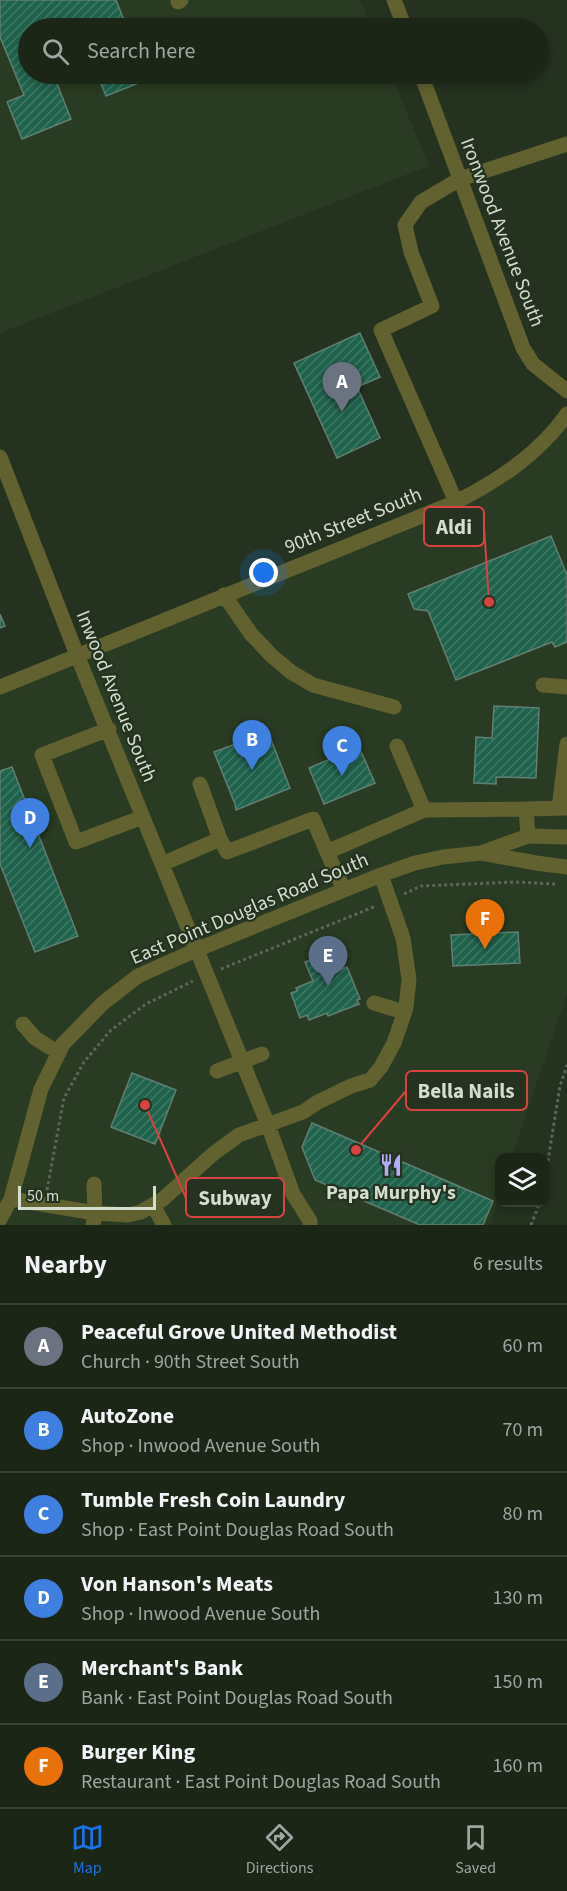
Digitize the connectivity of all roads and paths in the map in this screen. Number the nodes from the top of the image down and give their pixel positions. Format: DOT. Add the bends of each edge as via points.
graph roads {
  1 [pos="394,0"];
  2 [pos="401,18"];
  3 [pos="425,84"];
  4 [pos="567,144"];
  5 [pos="460,179"];
  6 [pos="567,391"];
  7 [pos="567,414"];
  8 [pos="0,457"];
  9 [pos="456,502"];
  10 [pos="224,595"];
  11 [pos="77,655"];
  12 [pos="543,685"];
  13 [pos="0,687"];
  14 [pos="567,687"];
  15 [pos="394,708"];
  16 [pos="109,729"];
  17 [pos="567,744"];
  18 [pos="397,746"];
  19 [pos="200,784"];
  20 [pos="526,808"];
  21 [pos="563,808"];
  22 [pos="424,810"];
  23 [pos="143,817"];
  24 [pos="528,836"];
  25 [pos="567,837"];
  26 [pos="220,839"];
  27 [pos="327,852"];
  28 [pos="481,853"];
  29 [pos="536,863"];
  30 [pos="162,864"];
  31 [pos="567,867"];
  32 [pos="381,875"];
  33 [pos="565,880"];
  34 [pos="344,890"];
  35 [pos="390,900"];
  36 [pos="196,950"];
  37 [pos="207,975"];
  38 [pos="374,1003"];
  39 [pos="404,1012"];
  40 [pos="23,1024"];
  41 [pos="59,1053"];
  42 [pos="262,1054"];
  43 [pos="243,1063"];
  44 [pos="567,1065"];
  45 [pos="217,1071"];
  46 [pos="268,1125"];
  47 [pos="549,1154"];
  48 [pos="94,1184"];
  49 [pos="11,1199"];
  50 [pos="39,1203"];
  51 [pos="153,1205"];
  52 [pos="538,1207"];
  53 [pos="0,1219"];
  54 [pos="94,1219"];
  55 [pos="164,1225"];
  56 [pos="310,1225"];
  57 [pos="531,1225"];
  1 -- 2 [label="street"];
  3 -- 5 [label="street, Ironwood Avenue South"];
  4 -- 5 [label="street"];
  5 -- 6 [label="street, Ironwood Avenue South" via="524,348 533,364"];
  5 -- 9 [label="street" via="421,202 405,225 432,306 381,330"];
  7 -- 9 [label="street, 90th Street South" via="534,452"];
  8 -- 11 [label="street, Inwood Avenue South"];
  9 -- 10 [label="street, 90th Street South"];
  10 -- 11 [label="street, 90th Street South"];
  10 -- 15 [label="street" via="251,633 291,672 314,685"];
  11 -- 13 [label="street, 90th Street South"];
  11 -- 16 [label="street, Inwood Avenue South"];
  12 -- 14 [label="street"];
  16 -- 23 [label="street, Inwood Avenue South"];
  16 -- 23 [label="street" via="42,755 75,842"];
  17 -- 21 [label="street"];
  18 -- 22 [label="street"];
  19 -- 26 [label="street"];
  20 -- 21 [label="street"];
  20 -- 22 [label="street"];
  20 -- 24 [label="street"];
  22 -- 27 [label="street"];
  23 -- 30 [label="street, Inwood Avenue South"];
  24 -- 25 [label="street, East Point Douglas Road South"];
  24 -- 28 [label="street, East Point Douglas Road South"];
  26 -- 27 [label="street" via="227,852 313,819"];
  26 -- 30 [label="street"];
  27 -- 34 [label="street"];
  28 -- 29 [label="street, East Point Douglas Road South"];
  28 -- 32 [label="street, East Point Douglas Road South" via="415,863"];
  29 -- 31 [label="street, East Point Douglas Road South"];
  29 -- 33 [label="street"];
  30 -- 36 [label="street, Inwood Avenue South"];
  32 -- 34 [label="street, East Point Douglas Road South"];
  32 -- 35 [label="street"];
  33 -- 35 [label="path" via="421,886"];
  34 -- 36 [label="street, East Point Douglas Road South"];
  35 -- 37 [label="path"];
  35 -- 39 [label="street" via="403,938 409,979"];
  36 -- 37 [label="street, Inwood Avenue South"];
  36 -- 41 [label="street, East Point Douglas Road South" via="138,976 103,1003"];
  37 -- 43 [label="street, Inwood Avenue South"];
  37 -- 50 [label="path" via="146,1004 111,1030 84,1062 64,1098 47,1189"];
  38 -- 39 [label="street"];
  39 -- 46 [label="street" via="394,1042 370,1080"];
  40 -- 41 [label="street" via="35,1038"];
  41 -- 49 [label="street, East Point Douglas Road South" via="41,1089"];
  42 -- 43 [label="street"];
  43 -- 45 [label="street"];
  43 -- 46 [label="street, Inwood Avenue South"];
  44 -- 47 [label="path"];
  46 -- 51 [label="street" via="239,1135"];
  46 -- 56 [label="street, Inwood Avenue South" via="293,1194"];
  48 -- 54 [label="street"];
  49 -- 50 [label="street"];
  49 -- 53 [label="street, East Point Douglas Road South"];
  50 -- 54 [label="street"];
  51 -- 54 [label="street" via="141,1212"];
  51 -- 55 [label="street"];
  52 -- 57 [label="path"];
}
